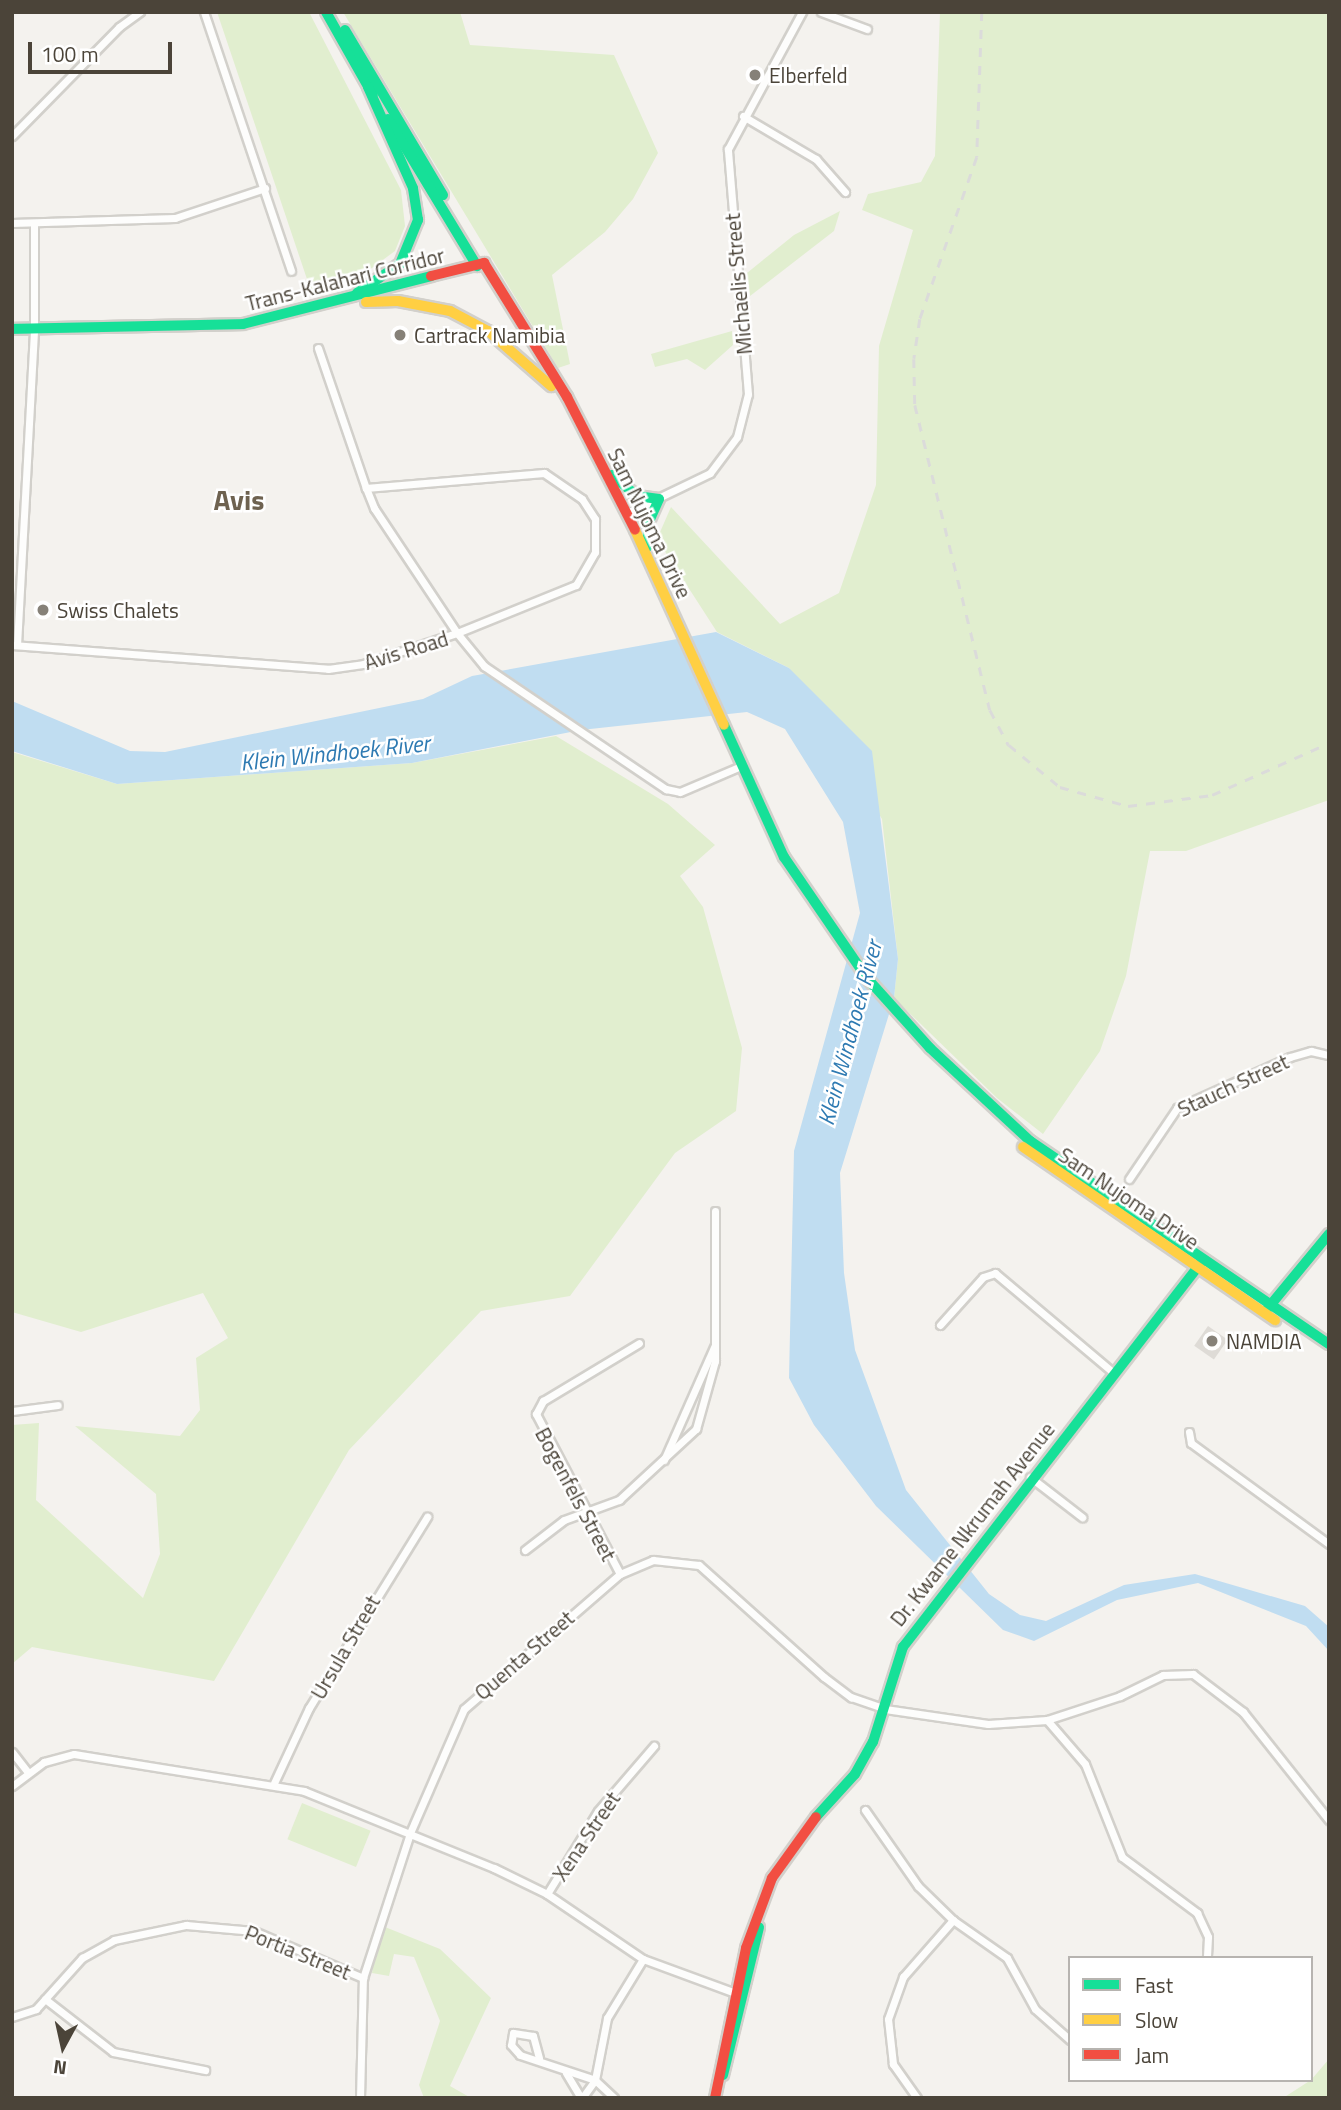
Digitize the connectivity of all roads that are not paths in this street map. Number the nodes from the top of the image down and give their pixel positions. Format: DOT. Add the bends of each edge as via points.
graph roads {
  1 [pos="140,12"];
  2 [pos="204,12"];
  3 [pos="326,12"];
  4 [pos="334,12"];
  5 [pos="802,12"];
  6 [pos="821,12"];
  7 [pos="867,29"];
  8 [pos="368,87"];
  9 [pos="743,116"];
  10 [pos="12,136"];
  11 [pos="265,188"];
  12 [pos="845,192"];
  13 [pos="34,222"];
  14 [pos="12,223"];
  15 [pos="480,264"];
  16 [pos="290,271"];
  17 [pos="334,305"];
  18 [pos="12,329"];
  19 [pos="34,329"];
  20 [pos="318,348"];
  21 [pos="551,386"];
  22 [pos="570,408"];
  23 [pos="603,466"];
  24 [pos="366,488"];
  25 [pos="659,499"];
  26 [pos="627,513"];
  27 [pos="655,572"];
  28 [pos="457,633"];
  29 [pos="15,645"];
  30 [pos="741,766"];
  31 [pos="1329,1055"];
  32 [pos="1129,1179"];
  33 [pos="715,1211"];
  34 [pos="1329,1234"];
  35 [pos="1201,1264"];
  36 [pos="1267,1309"];
  37 [pos="940,1325"];
  38 [pos="639,1343"];
  39 [pos="1329,1344"];
  40 [pos="714,1346"];
  41 [pos="1329,1354"];
  42 [pos="1115,1374"];
  43 [pos="696,1379"];
  44 [pos="711,1383"];
  45 [pos="58,1405"];
  46 [pos="12,1411"];
  47 [pos="1189,1432"];
  48 [pos="664,1461"];
  49 [pos="1030,1477"];
  50 [pos="587,1513"];
  51 [pos="427,1517"];
  52 [pos="1082,1517"];
  53 [pos="1329,1545"];
  54 [pos="525,1550"];
  55 [pos="620,1574"];
  56 [pos="885,1709"];
  57 [pos="1047,1720"];
  58 [pos="654,1746"];
  59 [pos="12,1752"];
  60 [pos="27,1771"];
  61 [pos="274,1783"];
  62 [pos="12,1786"];
  63 [pos="866,1810"];
  64 [pos="1329,1820"];
  65 [pos="410,1833"];
  66 [pos="547,1894"];
  67 [pos="953,1920"];
  68 [pos="1207,1956"];
  69 [pos="643,1959"];
  70 [pos="363,1978"];
  71 [pos="740,1994"];
  72 [pos="45,2000"];
  73 [pos="12,2017"];
  74 [pos="1068,2038"];
  75 [pos="539,2058"];
  76 [pos="205,2070"];
  77 [pos="566,2072"];
  78 [pos="595,2080"];
  79 [pos="360,2098"];
  80 [pos="581,2098"];
  81 [pos="614,2098"];
  82 [pos="715,2098"];
  83 [pos="917,2098"];
  1 -- 10 [label="street" via="119,27"];
  2 -- 11 [label="street"];
  3 -- 8 [label="main road, Sam Nujoma Drive"];
  4 -- 15 [label="main road, Sam Nujoma Drive"];
  5 -- 9 [label="street, Michaelis Street"];
  6 -- 7 [label="street"];
  8 -- 15 [label="main road, Sam Nujoma Drive"];
  8 -- 17 [label="main road" via="413,188 418,220 400,264"];
  9 -- 12 [label="street" via="816,159"];
  9 -- 25 [label="street, Michaelis Street" via="732,135 727,159 746,411 727,458 688,487"];
  11 -- 13 [label="street" via="175,218"];
  11 -- 16 [label="street"];
  13 -- 14 [label="street"];
  13 -- 19 [label="street"];
  15 -- 17 [label="main road, Trans-Kalahari Corridor"];
  15 -- 21 [label="main road"];
  15 -- 22 [label="main road, Sam Nujoma Drive"];
  17 -- 19 [label="main road, Trans-Kalahari Corridor" via="243,324"];
  17 -- 21 [label="main road" via="398,301 450,311 488,331"];
  18 -- 19 [label="main road, Trans-Kalahari Corridor"];
  19 -- 29 [label="street"];
  20 -- 24 [label="street"];
  21 -- 22 [label="main road"];
  22 -- 23 [label="main road, Sam Nujoma Drive"];
  23 -- 25 [label="main road" via="632,493"];
  23 -- 26 [label="main road, Sam Nujoma Drive"];
  24 -- 28 [label="street" via="390,536"];
  24 -- 28 [label="street" via="544,473 582,499 595,519 596,552 576,585"];
  25 -- 26 [label="street, Michaelis Street"];
  25 -- 27 [label="main road" via="646,533"];
  26 -- 27 [label="main road, Sam Nujoma Drive"];
  27 -- 30 [label="main road, Sam Nujoma Drive"];
  28 -- 29 [label="street, Avis Road" via="363,664 328,669"];
  28 -- 30 [label="street, Avis Road" via="484,666 666,789 680,792"];
  30 -- 35 [label="main road, Sam Nujoma Drive" via="784,857 830,927 961,1091 1025,1149"];
  31 -- 32 [label="street, Stauch Street" via="1311,1051 1290,1057 1177,1108"];
  33 -- 40 [label="street"];
  34 -- 36 [label="main road"];
  35 -- 36 [label="main road, Sam Nujoma Drive"];
  35 -- 42 [label="main road, Dr. Kwame Nkrumah Avenue"];
  36 -- 39 [label="main road, Sam Nujoma Drive"];
  36 -- 41 [label="main road, Sam Nujoma Drive"];
  37 -- 42 [label="street" via="983,1277 995,1273"];
  38 -- 50 [label="street, Bogenfels Street" via="538,1406 536,1422"];
  40 -- 43 [label="street"];
  40 -- 44 [label="street"];
  42 -- 49 [label="main road, Dr. Kwame Nkrumah Avenue"];
  43 -- 44 [label="street"];
  43 -- 48 [label="street" via="686,1416"];
  44 -- 48 [label="street" via="696,1429"];
  45 -- 46 [label="street"];
  47 -- 53 [label="street" via="1191,1443"];
  48 -- 50 [label="street" via="619,1500"];
  49 -- 52 [label="street"];
  49 -- 56 [label="main road, Dr. Kwame Nkrumah Avenue" via="902,1647"];
  50 -- 54 [label="street" via="549,1528"];
  50 -- 55 [label="street, Bogenfels Street"];
  51 -- 61 [label="street, Ursula Street" via="309,1708"];
  55 -- 56 [label="street, Quenta Street" via="669,1559 699,1565 851,1698"];
  55 -- 65 [label="street, Quenta Street" via="476,1693"];
  56 -- 57 [label="street, Quenta Street" via="988,1724"];
  56 -- 71 [label="main road, Dr. Kwame Nkrumah Avenue" via="855,1774 782,1858 763,1900"];
  57 -- 64 [label="street, Quenta Street" via="1120,1696 1163,1675 1193,1674 1243,1712"];
  57 -- 68 [label="street" via="1085,1764 1122,1857 1196,1913 1208,1937"];
  58 -- 66 [label="street, Xena Street" via="598,1811"];
  59 -- 60 [label="street"];
  60 -- 61 [label="street" via="57,1756 92,1755"];
  60 -- 62 [label="street"];
  61 -- 65 [label="street"];
  63 -- 67 [label="street" via="900,1864"];
  65 -- 66 [label="street"];
  65 -- 70 [label="street, Quenta Street"];
  66 -- 69 [label="street"];
  67 -- 74 [label="street" via="1007,1958 1035,2009"];
  67 -- 83 [label="street" via="903,1976 888,2019 893,2064"];
  69 -- 71 [label="street"];
  69 -- 78 [label="street" via="607,2018"];
  70 -- 72 [label="street, Portia Street" via="254,1931 186,1925 141,1931 106,1944 82,1958"];
  70 -- 79 [label="street, Quenta Street"];
  71 -- 82 [label="main road, Dr. Kwame Nkrumah Avenue"];
  72 -- 73 [label="street, Portia Street"];
  72 -- 76 [label="street" via="113,2052"];
  75 -- 75 [label="street" via="513,2050 513,2034 519,2030 533,2036"];
  75 -- 77 [label="street"];
  77 -- 78 [label="street"];
  77 -- 80 [label="street"];
  78 -- 80 [label="street"];
  78 -- 81 [label="street"];
}
